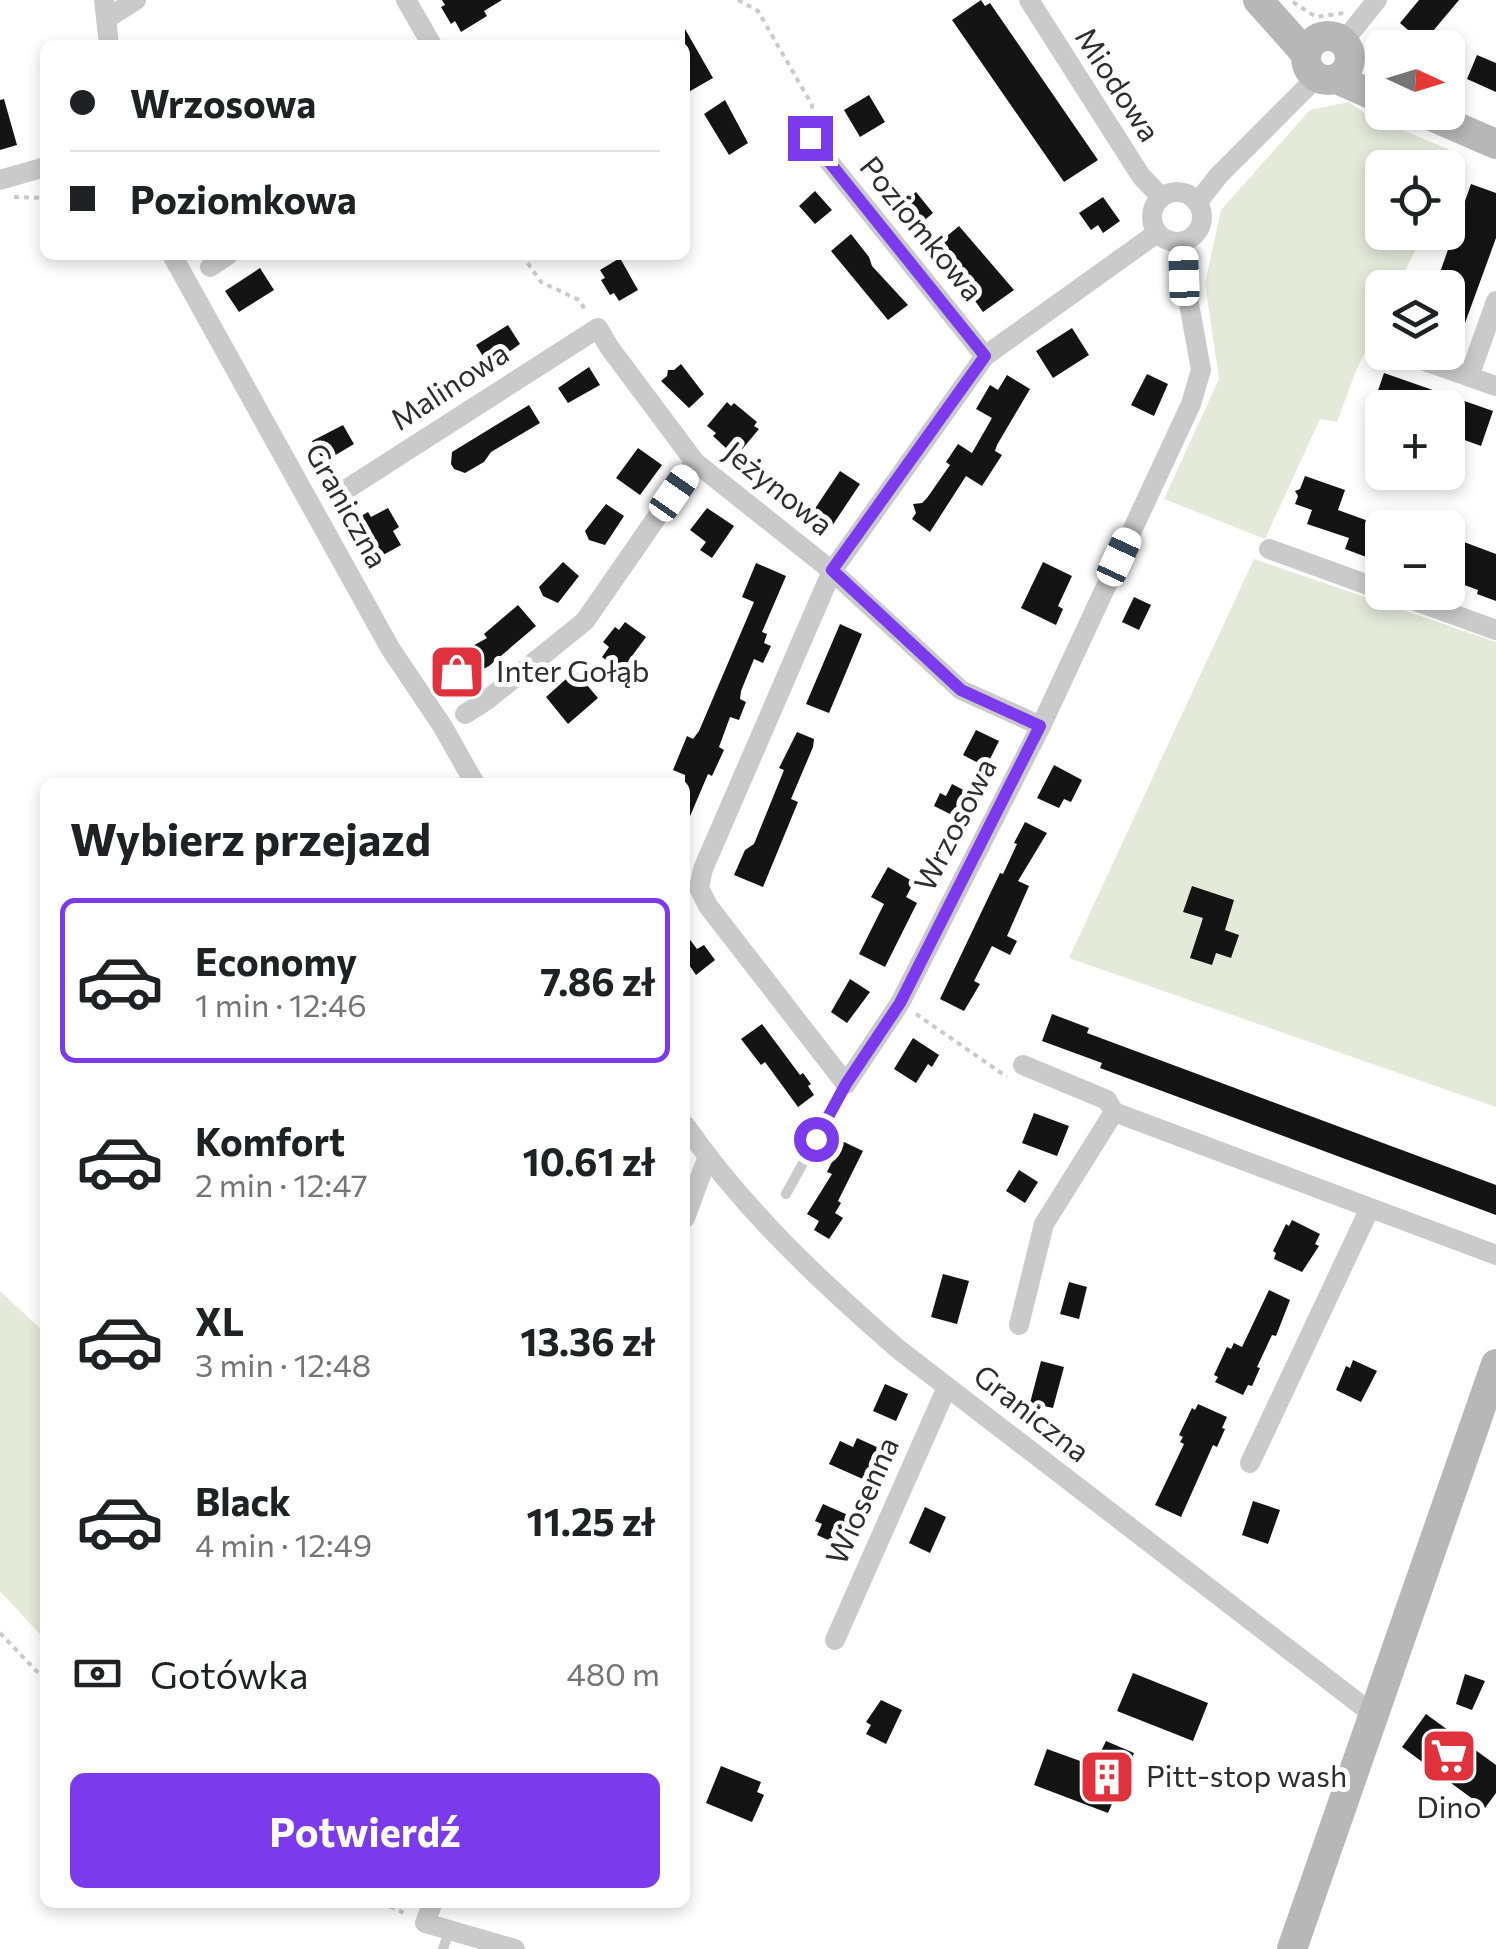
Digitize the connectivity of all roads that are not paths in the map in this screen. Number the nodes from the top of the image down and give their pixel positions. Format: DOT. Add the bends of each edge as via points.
graph roads {
  1 [pos="136,0"];
  2 [pos="406,0"];
  3 [pos="1028,0"];
  4 [pos="1258,0"];
  5 [pos="1274,0"];
  6 [pos="1377,0"];
  7 [pos="105,9"];
  8 [pos="108,40"];
  9 [pos="429,40"];
  10 [pos="1329,58"];
  11 [pos="1365,74"];
  12 [pos="1365,86"];
  13 [pos="1464,130"];
  14 [pos="810,138"];
  15 [pos="1496,144"];
  16 [pos="40,169"];
  17 [pos="0,180"];
  18 [pos="1162,198"];
  19 [pos="1197,203"];
  20 [pos="1156,233"];
  21 [pos="1182,242"];
  22 [pos="175,260"];
  23 [pos="1496,301"];
  24 [pos="598,328"];
  25 [pos="985,356"];
  26 [pos="1452,370"];
  27 [pos="1470,376"];
  28 [pos="1496,386"];
  29 [pos="696,462"];
  30 [pos="336,496"];
  31 [pos="1269,549"];
  32 [pos="832,570"];
  33 [pos="1365,584"];
  34 [pos="1441,610"];
  35 [pos="1496,630"];
  36 [pos="465,714"];
  37 [pos="1040,726"];
  38 [pos="472,778"];
  39 [pos="692,893"];
  40 [pos="1022,1065"];
  41 [pos="846,1084"];
  42 [pos="1114,1112"];
  43 [pos="690,1132"];
  44 [pos="708,1156"];
  45 [pos="786,1194"];
  46 [pos="690,1205"];
  47 [pos="1369,1210"];
  48 [pos="1496,1255"];
  49 [pos="1019,1325"];
  50 [pos="1496,1364"];
  51 [pos="946,1388"];
  52 [pos="1250,1463"];
  53 [pos="835,1640"];
  54 [pos="1374,1714"];
  55 [pos="429,1913"];
  56 [pos="446,1940"];
  57 [pos="515,1949"];
  58 [pos="1292,1949"];
  1 -- 7 [label="street"];
  2 -- 9 [label="street"];
  3 -- 18 [label="street, Miodowa" via="1141,176"];
  4 -- 10 [label="street"];
  5 -- 10 [label="street"];
  6 -- 10 [label="street"];
  7 -- 8 [label="street"];
  10 -- 11 [label="street"];
  10 -- 12 [label="street"];
  10 -- 19 [label="street"];
  13 -- 15 [label="street"];
  14 -- 25 [label="street, Poziomkowa"];
  16 -- 17 [label="street"];
  18 -- 19 [label="street" via="1176,192"];
  18 -- 20 [label="street" via="1152,210"];
  19 -- 21 [label="street" via="1200,226"];
  20 -- 21 [label="street"];
  20 -- 25 [label="street"];
  21 -- 37 [label="street, Wrzosowa" via="1201,370"];
  22 -- 38 [label="street, Graniczna" via="390,648"];
  23 -- 27 [label="street"];
  24 -- 29 [label="street, Jeżynowa"];
  24 -- 30 [label="street, Malinowa"];
  25 -- 32 [label="street"];
  26 -- 27 [label="street"];
  27 -- 28 [label="street"];
  29 -- 32 [label="street, Jeżynowa"];
  29 -- 36 [label="street" via="585,621"];
  31 -- 33 [label="street"];
  32 -- 37 [label="street, Jeżynowa" via="961,690"];
  32 -- 39 [label="street"];
  34 -- 35 [label="street"];
  37 -- 41 [label="street, Wrzosowa" via="900,1003"];
  39 -- 41 [label="street"];
  40 -- 42 [label="street" via="1107,1100"];
  41 -- 45 [label="lane, Wrzosowa"];
  42 -- 47 [label="street"];
  42 -- 49 [label="street" via="1044,1224"];
  43 -- 44 [label="street, Graniczna"];
  44 -- 46 [label="street"];
  44 -- 51 [label="street, Graniczna" via="832,1292"];
  47 -- 48 [label="street"];
  47 -- 52 [label="street"];
  50 -- 54 [label="street"];
  51 -- 53 [label="street, Wiosenna"];
  51 -- 54 [label="street, Graniczna"];
  54 -- 58 [label="street"];
  55 -- 56 [label="street"];
  56 -- 57 [label="street"];
}
